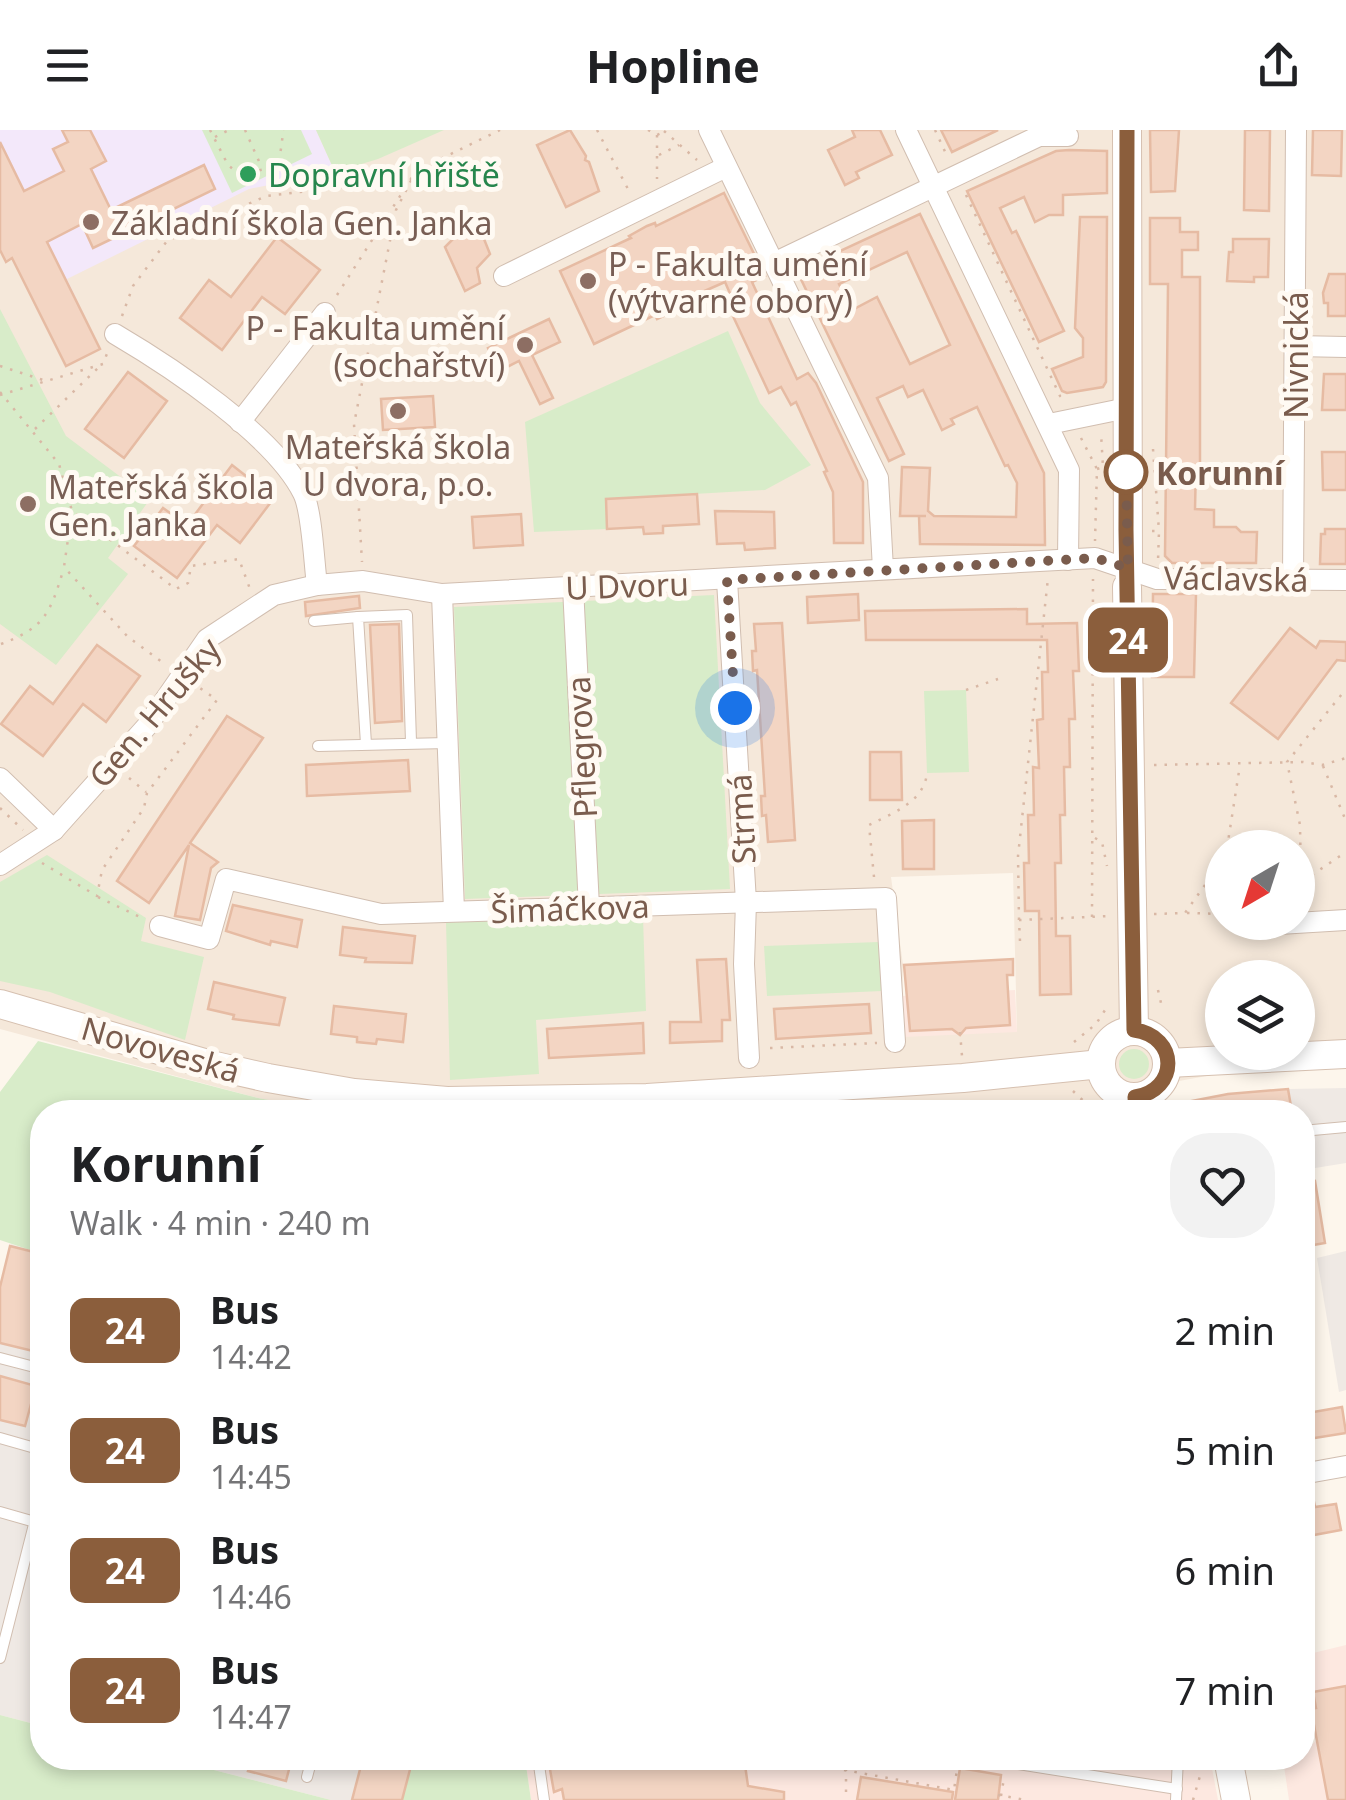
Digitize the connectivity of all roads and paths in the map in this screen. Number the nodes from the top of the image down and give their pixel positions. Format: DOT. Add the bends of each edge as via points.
graph roads {
  1 [pos="210,130"];
  2 [pos="230,130"];
  3 [pos="245,130"];
  4 [pos="283,130"];
  5 [pos="500,130"];
  6 [pos="597,130"];
  7 [pos="648,130"];
  8 [pos="709,130"];
  9 [pos="906,130"];
  10 [pos="1127,130"];
  11 [pos="1296,130"];
  12 [pos="664,131"];
  13 [pos="657,135"];
  14 [pos="1068,136"];
  15 [pos="214,137"];
  16 [pos="680,145"];
  17 [pos="657,156"];
  18 [pos="262,170"];
  19 [pos="719,170"];
  20 [pos="416,171"];
  21 [pos="932,187"];
  22 [pos="658,200"];
  23 [pos="638,209"];
  24 [pos="776,262"];
  25 [pos="504,276"];
  26 [pos="325,313"];
  27 [pos="115,334"];
  28 [pos="1295,346"];
  29 [pos="1346,347"];
  30 [pos="102,364"];
  31 [pos="0,366"];
  32 [pos="46,382"];
  33 [pos="1,394"];
  34 [pos="1060,396"];
  35 [pos="1119,410"];
  36 [pos="1072,420"];
  37 [pos="240,422"];
  38 [pos="1049,424"];
  39 [pos="34,430"];
  40 [pos="1097,470"];
  41 [pos="1145,531"];
  42 [pos="1095,558"];
  43 [pos="1068,560"];
  44 [pos="64,567"];
  45 [pos="883,569"];
  46 [pos="1048,572"];
  47 [pos="1127,578"];
  48 [pos="1157,579"];
  49 [pos="1293,579"];
  50 [pos="727,580"];
  51 [pos="1346,580"];
  52 [pos="363,581"];
  53 [pos="318,585"];
  54 [pos="573,587"];
  55 [pos="442,594"];
  56 [pos="257,607"];
  57 [pos="358,617"];
  58 [pos="314,622"];
  59 [pos="1,644"];
  60 [pos="998,678"];
  61 [pos="1346,689"];
  62 [pos="966,690"];
  63 [pos="411,742"];
  64 [pos="448,743"];
  65 [pos="366,744"];
  66 [pos="318,746"];
  67 [pos="1346,758"];
  68 [pos="1287,762"];
  69 [pos="1240,763"];
  70 [pos="113,765"];
  71 [pos="1094,765"];
  72 [pos="1117,765"];
  73 [pos="1322,765"];
  74 [pos="927,773"];
  75 [pos="0,778"];
  76 [pos="148,793"];
  77 [pos="0,808"];
  78 [pos="1346,821"];
  79 [pos="54,830"];
  80 [pos="1230,830"];
  81 [pos="1300,830"];
  82 [pos="28,834"];
  83 [pos="1093,836"];
  84 [pos="1346,852"];
  85 [pos="0,864"];
  86 [pos="1108,869"];
  87 [pos="1315,873"];
  88 [pos="1205,884"];
  89 [pos="97,896"];
  90 [pos="876,898"];
  91 [pos="746,902"];
  92 [pos="589,908"];
  93 [pos="454,912"];
  94 [pos="1185,912"];
  95 [pos="1205,913"];
  96 [pos="1154,914"];
  97 [pos="1104,917"];
  98 [pos="1092,918"];
  99 [pos="1019,920"];
  100 [pos="1346,920"];
  101 [pos="1315,922"];
  102 [pos="160,926"];
  103 [pos="1020,941"];
  104 [pos="0,1004"];
  105 [pos="1110,1004"];
  106 [pos="1134,1030"];
  107 [pos="960,1032"];
  108 [pos="895,1042"];
  109 [pos="756,1053"];
  110 [pos="1346,1054"];
  111 [pos="962,1056"];
  112 [pos="1069,1058"];
  113 [pos="1168,1063"];
  114 [pos="1101,1064"];
  115 [pos="404,1100"];
  116 [pos="764,1100"];
  117 [pos="1082,1100"];
  118 [pos="1128,1100"];
  119 [pos="1142,1100"];
  120 [pos="1346,1127"];
  121 [pos="1315,1130"];
  122 [pos="0,1358"];
  123 [pos="30,1365"];
  124 [pos="0,1438"];
  125 [pos="30,1447"];
  126 [pos="1346,1466"];
  127 [pos="1315,1472"];
  128 [pos="0,1512"];
  129 [pos="30,1520"];
  130 [pos="30,1554"];
  131 [pos="0,1658"];
  132 [pos="309,1770"];
  133 [pos="540,1770"];
  134 [pos="844,1770"];
  135 [pos="957,1770"];
  136 [pos="1005,1770"];
  137 [pos="1031,1770"];
  138 [pos="1202,1770"];
  139 [pos="1230,1770"];
  140 [pos="307,1777"];
  141 [pos="1177,1794"];
  142 [pos="846,1796"];
  143 [pos="544,1800"];
  144 [pos="1026,1800"];
  145 [pos="1193,1800"];
  146 [pos="1236,1800"];
  1 -- 15 [label="path"];
  2 -- 15 [label="path"];
  3 -- 18 [label="path"];
  4 -- 18 [label="path" via="280,161"];
  5 -- 20 [label="path"];
  6 -- 23 [label="path"];
  7 -- 13 [label="path"];
  8 -- 19 [label="street"];
  9 -- 21 [label="street"];
  10 -- 35 [label="street"];
  11 -- 28 [label="street, Nivnická"];
  12 -- 13 [label="path"];
  12 -- 16 [label="path"];
  13 -- 17 [label="path"];
  14 -- 21 [label="street" via="1039,136"];
  15 -- 18 [label="path" via="232,171"];
  16 -- 17 [label="path"];
  16 -- 19 [label="path"];
  17 -- 22 [label="path"];
  19 -- 22 [label="street"];
  19 -- 24 [label="street"];
  20 -- 26 [label="path"];
  20 -- 27 [label="path" via="386,182 266,196 166,241 133,286"];
  20 -- 52 [label="path" via="396,210 354,424"];
  21 -- 24 [label="street"];
  21 -- 38 [label="street"];
  22 -- 23 [label="street"];
  23 -- 25 [label="street"];
  24 -- 45 [label="street" via="878,478"];
  26 -- 37 [label="street"];
  27 -- 30 [label="path"];
  27 -- 37 [label="street"];
  28 -- 29 [label="street"];
  28 -- 49 [label="street, Nivnická"];
  30 -- 32 [label="path"];
  30 -- 39 [label="path"];
  31 -- 32 [label="path"];
  32 -- 33 [label="path"];
  33 -- 39 [label="path"];
  34 -- 36 [label="path"];
  35 -- 36 [label="street"];
  35 -- 40 [label="path" via="1102,433 1103,467"];
  35 -- 47 [label="street"];
  36 -- 38 [label="street"];
  36 -- 40 [label="path"];
  37 -- 53 [label="street" via="304,494"];
  38 -- 43 [label="street" via="1069,470"];
  39 -- 56 [label="path" via="59,464 72,510 176,589 188,583 191,566 239,559"];
  40 -- 42 [label="path"];
  41 -- 48 [label="path" via="1160,531"];
  42 -- 43 [label="street, U Dvoru"];
  42 -- 47 [label="street, U Dvoru"];
  42 -- 71 [label="path"];
  43 -- 45 [label="street, U Dvoru"];
  44 -- 59 [label="path" via="48,614 30,634"];
  45 -- 50 [label="street, U Dvoru"];
  46 -- 99 [label="path" via="1018,856"];
  47 -- 48 [label="street, Václavská"];
  47 -- 72 [label="street"];
  48 -- 49 [label="street, Václavská"];
  49 -- 51 [label="street, Václavská"];
  50 -- 54 [label="street, U Dvoru"];
  50 -- 91 [label="street, Strmá"];
  52 -- 53 [label="street, Gen. Hrušky"];
  52 -- 55 [label="street, Gen. Hrušky"];
  53 -- 56 [label="street, Gen. Hrušky"];
  54 -- 55 [label="street, U Dvoru"];
  54 -- 92 [label="street, Pflegrova"];
  55 -- 64 [label="street"];
  56 -- 70 [label="street, Gen. Hrušky" via="207,640"];
  57 -- 58 [label="lane"];
  57 -- 63 [label="lane" via="407,615"];
  57 -- 65 [label="lane"];
  60 -- 62 [label="path"];
  61 -- 68 [label="path"];
  63 -- 64 [label="lane"];
  63 -- 65 [label="lane"];
  64 -- 93 [label="street"];
  65 -- 66 [label="lane"];
  67 -- 73 [label="path"];
  68 -- 69 [label="path"];
  68 -- 73 [label="path"];
  68 -- 81 [label="path"];
  69 -- 72 [label="path"];
  69 -- 80 [label="path"];
  70 -- 76 [label="path"];
  70 -- 79 [label="street, Gen. Hrušky"];
  71 -- 72 [label="path"];
  71 -- 83 [label="path"];
  72 -- 106 [label="street"];
  73 -- 78 [label="path"];
  74 -- 90 [label="path" via="926,786 904,808 869,825"];
  75 -- 79 [label="street"];
  77 -- 82 [label="path"];
  79 -- 85 [label="street, Gen. Hrušky"];
  83 -- 86 [label="path" via="1102,842"];
  83 -- 98 [label="path"];
  84 -- 87 [label="path"];
  88 -- 94 [label="path"];
  89 -- 102 [label="path"];
  90 -- 91 [label="street, Šimáčkova"];
  90 -- 108 [label="street" via="886,898"];
  91 -- 92 [label="street, Šimáčkova"];
  91 -- 109 [label="street, Strmá" via="744,964"];
  92 -- 93 [label="street, Šimáčkova"];
  93 -- 102 [label="street, Šimáčkova" via="380,914 226,879 209,939"];
  94 -- 95 [label="path"];
  94 -- 96 [label="path"];
  97 -- 98 [label="path"];
  98 -- 99 [label="path"];
  99 -- 103 [label="path"];
  100 -- 101 [label="street"];
  104 -- 115 [label="street, Novoveská" via="268,1078"];
  105 -- 112 [label="path"];
  106 -- 113 [label="street" via="1158,1040"];
  106 -- 114 [label="street" via="1110,1040"];
  107 -- 111 [label="path"];
  108 -- 109 [label="path"];
  110 -- 113 [label="street"];
  112 -- 114 [label="street, Novoveská"];
  112 -- 116 [label="street, Novoveská"];
  112 -- 117 [label="path" via="1072,1091"];
  113 -- 119 [label="street" via="1166,1076"];
  114 -- 118 [label="street" via="1111,1088"];
  120 -- 121 [label="lane"];
  122 -- 123 [label="lane"];
  124 -- 125 [label="lane"];
  126 -- 127 [label="street"];
  128 -- 129 [label="lane"];
  130 -- 131 [label="lane"];
  132 -- 140 [label="lane"];
  133 -- 143 [label="lane"];
  134 -- 135 [label="path" via="954,1790"];
  134 -- 142 [label="path"];
  136 -- 144 [label="path" via="1000,1796"];
  137 -- 141 [label="lane"];
  138 -- 145 [label="path"];
  139 -- 146 [label="street"];
}
